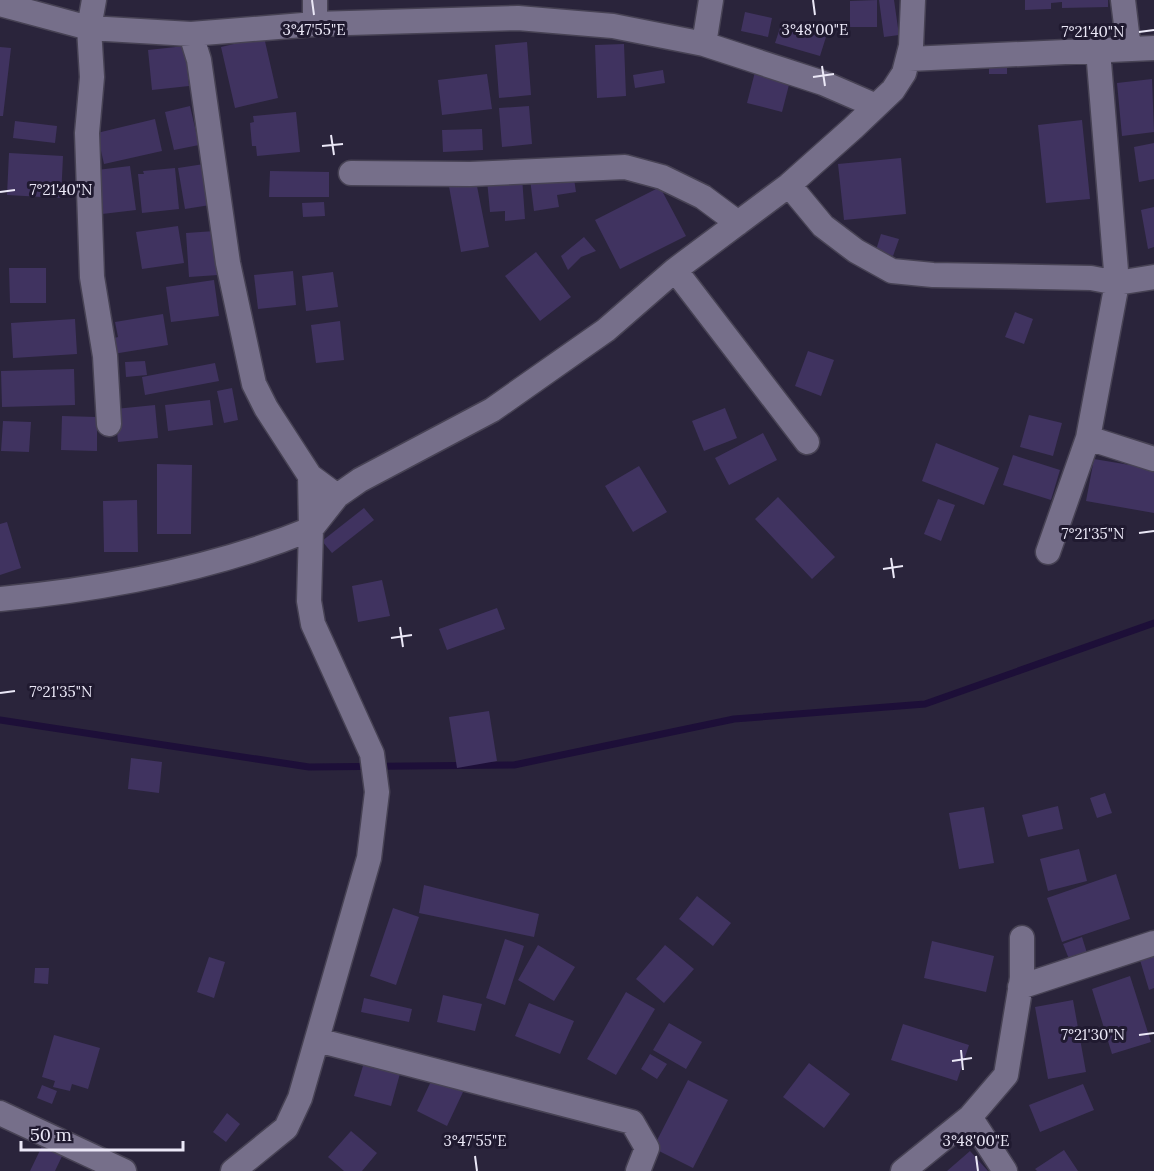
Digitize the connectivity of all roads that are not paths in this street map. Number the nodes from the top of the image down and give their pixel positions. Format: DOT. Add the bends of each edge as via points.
graph roads {
  1 [pos="94,0"];
  2 [pos="315,0"];
  3 [pos="711,0"];
  4 [pos="913,0"];
  5 [pos="1123,0"];
  6 [pos="0,4"];
  7 [pos="519,9"];
  8 [pos="315,24"];
  9 [pos="89,28"];
  10 [pos="191,34"];
  11 [pos="704,44"];
  12 [pos="1154,48"];
  13 [pos="1129,49"];
  14 [pos="1098,50"];
  15 [pos="909,59"];
  16 [pos="876,106"];
  17 [pos="351,173"];
  18 [pos="789,185"];
  19 [pos="738,223"];
  20 [pos="675,270"];
  21 [pos="1154,277"];
  22 [pos="1117,283"];
  23 [pos="109,424"];
  24 [pos="1088,438"];
  25 [pos="807,442"];
  26 [pos="1154,459"];
  27 [pos="310,476"];
  28 [pos="337,496"];
  29 [pos="311,529"];
  30 [pos="1048,552"];
  31 [pos="0,599"];
  32 [pos="1022,938"];
  33 [pos="1154,943"];
  34 [pos="1020,987"];
  35 [pos="317,1040"];
  36 [pos="0,1113"];
  37 [pos="970,1117"];
  38 [pos="124,1171"];
  39 [pos="233,1171"];
  40 [pos="638,1171"];
  41 [pos="903,1171"];
  42 [pos="1005,1171"];
  1 -- 9 [label="street"];
  2 -- 8 [label="street"];
  3 -- 11 [label="street"];
  4 -- 15 [label="street"];
  5 -- 13 [label="street"];
  6 -- 9 [label="street"];
  7 -- 8 [label="street"];
  7 -- 11 [label="street"];
  8 -- 10 [label="street"];
  9 -- 10 [label="street"];
  9 -- 23 [label="street" via="93,76 87,133 92,277 105,356"];
  10 -- 27 [label="street" via="199,60 228,263 254,384"];
  11 -- 16 [label="street" via="823,83"];
  12 -- 13 [label="street"];
  13 -- 14 [label="street"];
  14 -- 15 [label="street"];
  14 -- 22 [label="street"];
  15 -- 16 [label="street" via="893,90"];
  16 -- 18 [label="street"];
  17 -- 19 [label="street" via="470,174 625,167 662,177 703,197"];
  18 -- 19 [label="street"];
  18 -- 22 [label="street" via="823,226 892,271 1090,278"];
  19 -- 20 [label="street"];
  20 -- 25 [label="street"];
  20 -- 28 [label="street" via="606,330 492,410"];
  21 -- 22 [label="street"];
  22 -- 24 [label="street"];
  24 -- 26 [label="street"];
  24 -- 30 [label="street"];
  27 -- 28 [label="street"];
  27 -- 29 [label="street"];
  28 -- 29 [label="street"];
  29 -- 31 [label="street" via="216,562 55,594"];
  29 -- 35 [label="street" via="309,601 313,624 372,754 377,792 369,858"];
  32 -- 34 [label="street"];
  33 -- 34 [label="street"];
  34 -- 37 [label="street" via="1006,1075"];
  35 -- 39 [label="street" via="300,1098 286,1128"];
  35 -- 40 [label="street" via="632,1122 647,1148"];
  36 -- 38 [label="street"];
  37 -- 41 [label="street"];
  37 -- 42 [label="street"];
}
